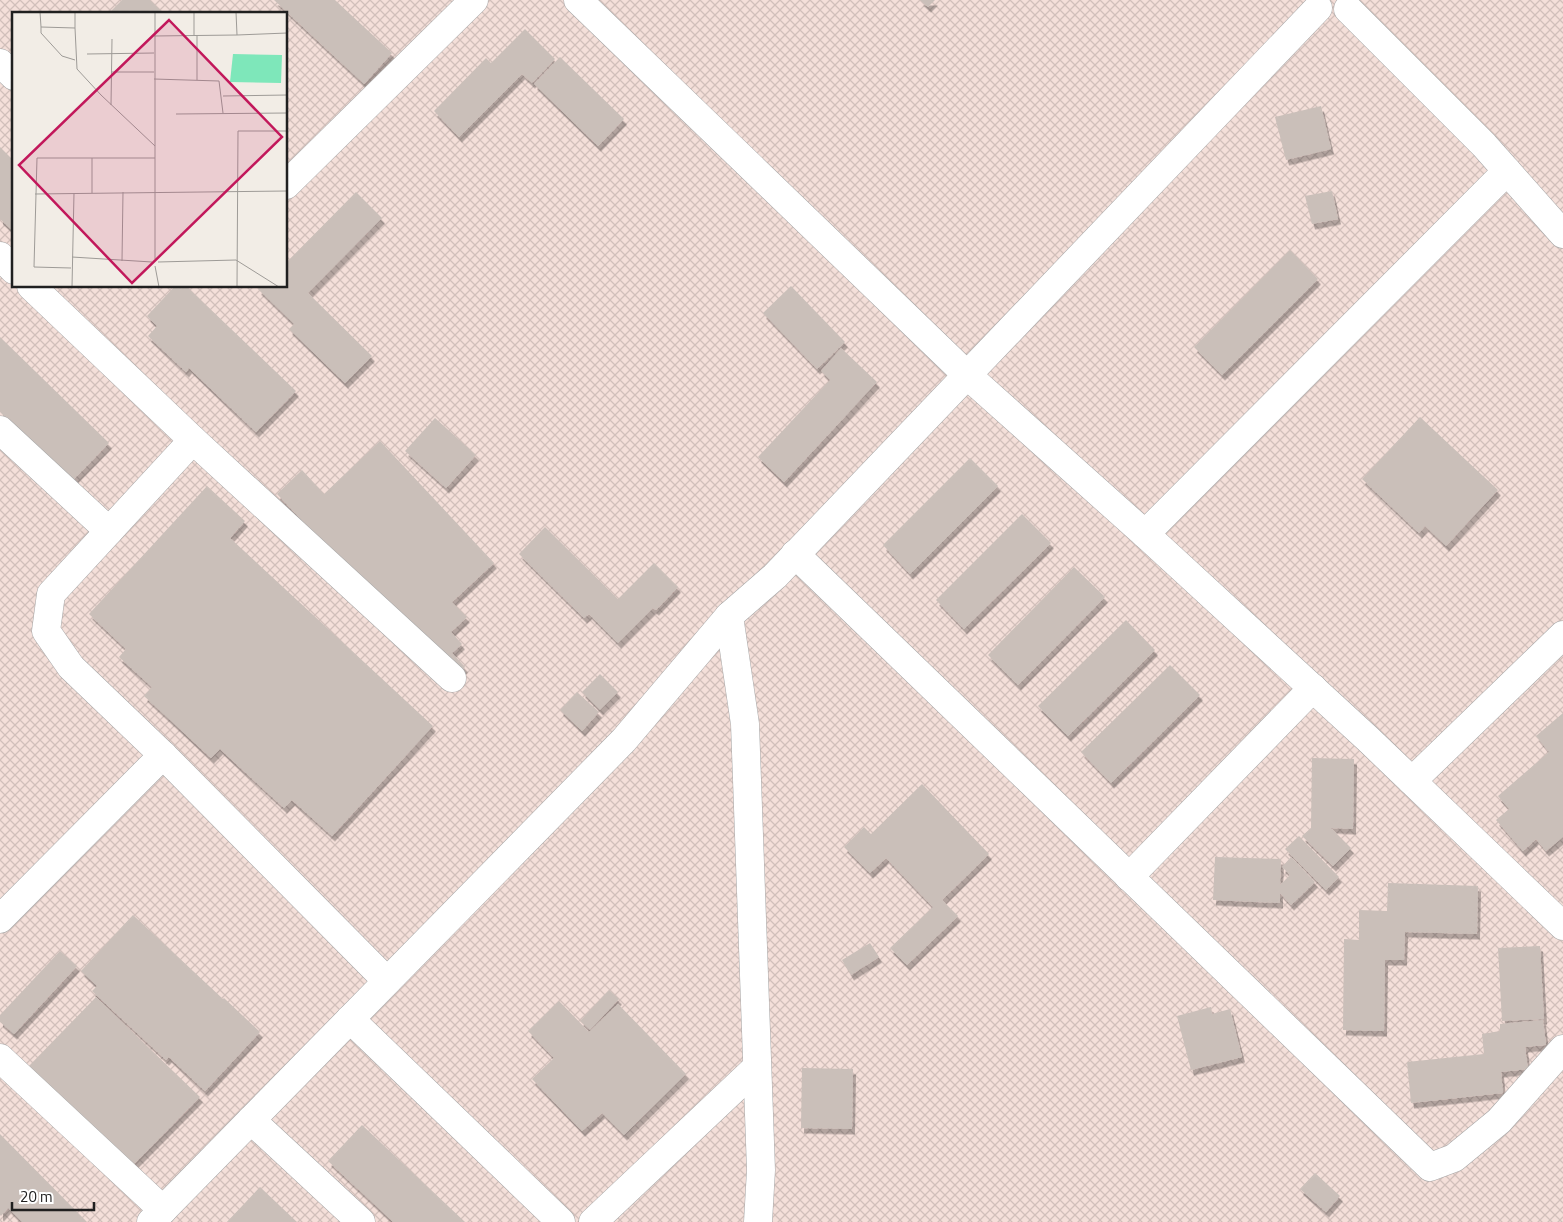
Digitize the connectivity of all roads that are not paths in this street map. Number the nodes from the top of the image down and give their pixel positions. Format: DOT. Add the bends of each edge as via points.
graph roads {
  1 [pos="474,0"];
  2 [pos="578,0"];
  3 [pos="1315,4"];
  4 [pos="1352,5"];
  5 [pos="0,63"];
  6 [pos="12,74"];
  7 [pos="1507,171"];
  8 [pos="288,184"];
  9 [pos="1563,234"];
  10 [pos="0,256"];
  11 [pos="12,268"];
  12 [pos="33,288"];
  13 [pos="967,375"];
  14 [pos="0,430"];
  15 [pos="192,440"];
  16 [pos="109,532"];
  17 [pos="1145,534"];
  18 [pos="795,554"];
  19 [pos="729,616"];
  20 [pos="1563,635"];
  21 [pos="452,678"];
  22 [pos="1313,688"];
  23 [pos="163,754"];
  24 [pos="1412,781"];
  25 [pos="1129,877"];
  26 [pos="0,919"];
  27 [pos="1563,926"];
  28 [pos="387,981"];
  29 [pos="350,1019"];
  30 [pos="1563,1049"];
  31 [pos="0,1058"];
  32 [pos="756,1068"];
  33 [pos="251,1120"];
  34 [pos="157,1216"];
  35 [pos="361,1222"];
  36 [pos="561,1222"];
  37 [pos="593,1222"];
  38 [pos="758,1222"];
  1 -- 8 [label="lane"];
  2 -- 13 [label="lane"];
  3 -- 4 [label="lane" via="1327,13 1335,14"];
  3 -- 13 [label="lane"];
  4 -- 7 [label="lane"];
  5 -- 6 [label="lane"];
  7 -- 9 [label="lane"];
  7 -- 17 [label="lane"];
  10 -- 11 [label="lane"];
  12 -- 15 [label="lane"];
  13 -- 17 [label="lane"];
  13 -- 18 [label="lane"];
  14 -- 16 [label="lane"];
  15 -- 16 [label="lane"];
  15 -- 21 [label="lane"];
  16 -- 23 [label="lane" via="51,594 46,630 71,667"];
  17 -- 22 [label="lane"];
  18 -- 19 [label="lane"];
  18 -- 25 [label="lane"];
  19 -- 28 [label="lane" via="624,740"];
  19 -- 32 [label="lane" via="745,724"];
  20 -- 24 [label="lane"];
  22 -- 24 [label="lane"];
  22 -- 25 [label="lane"];
  23 -- 26 [label="lane"];
  23 -- 28 [label="lane"];
  24 -- 27 [label="lane"];
  25 -- 30 [label="lane" via="1430,1167 1454,1158 1499,1121"];
  28 -- 29 [label="lane"];
  29 -- 33 [label="lane"];
  29 -- 36 [label="lane"];
  31 -- 34 [label="lane"];
  32 -- 37 [label="lane"];
  32 -- 38 [label="lane" via="761,1170"];
  33 -- 34 [label="lane"];
  33 -- 35 [label="lane"];
}
